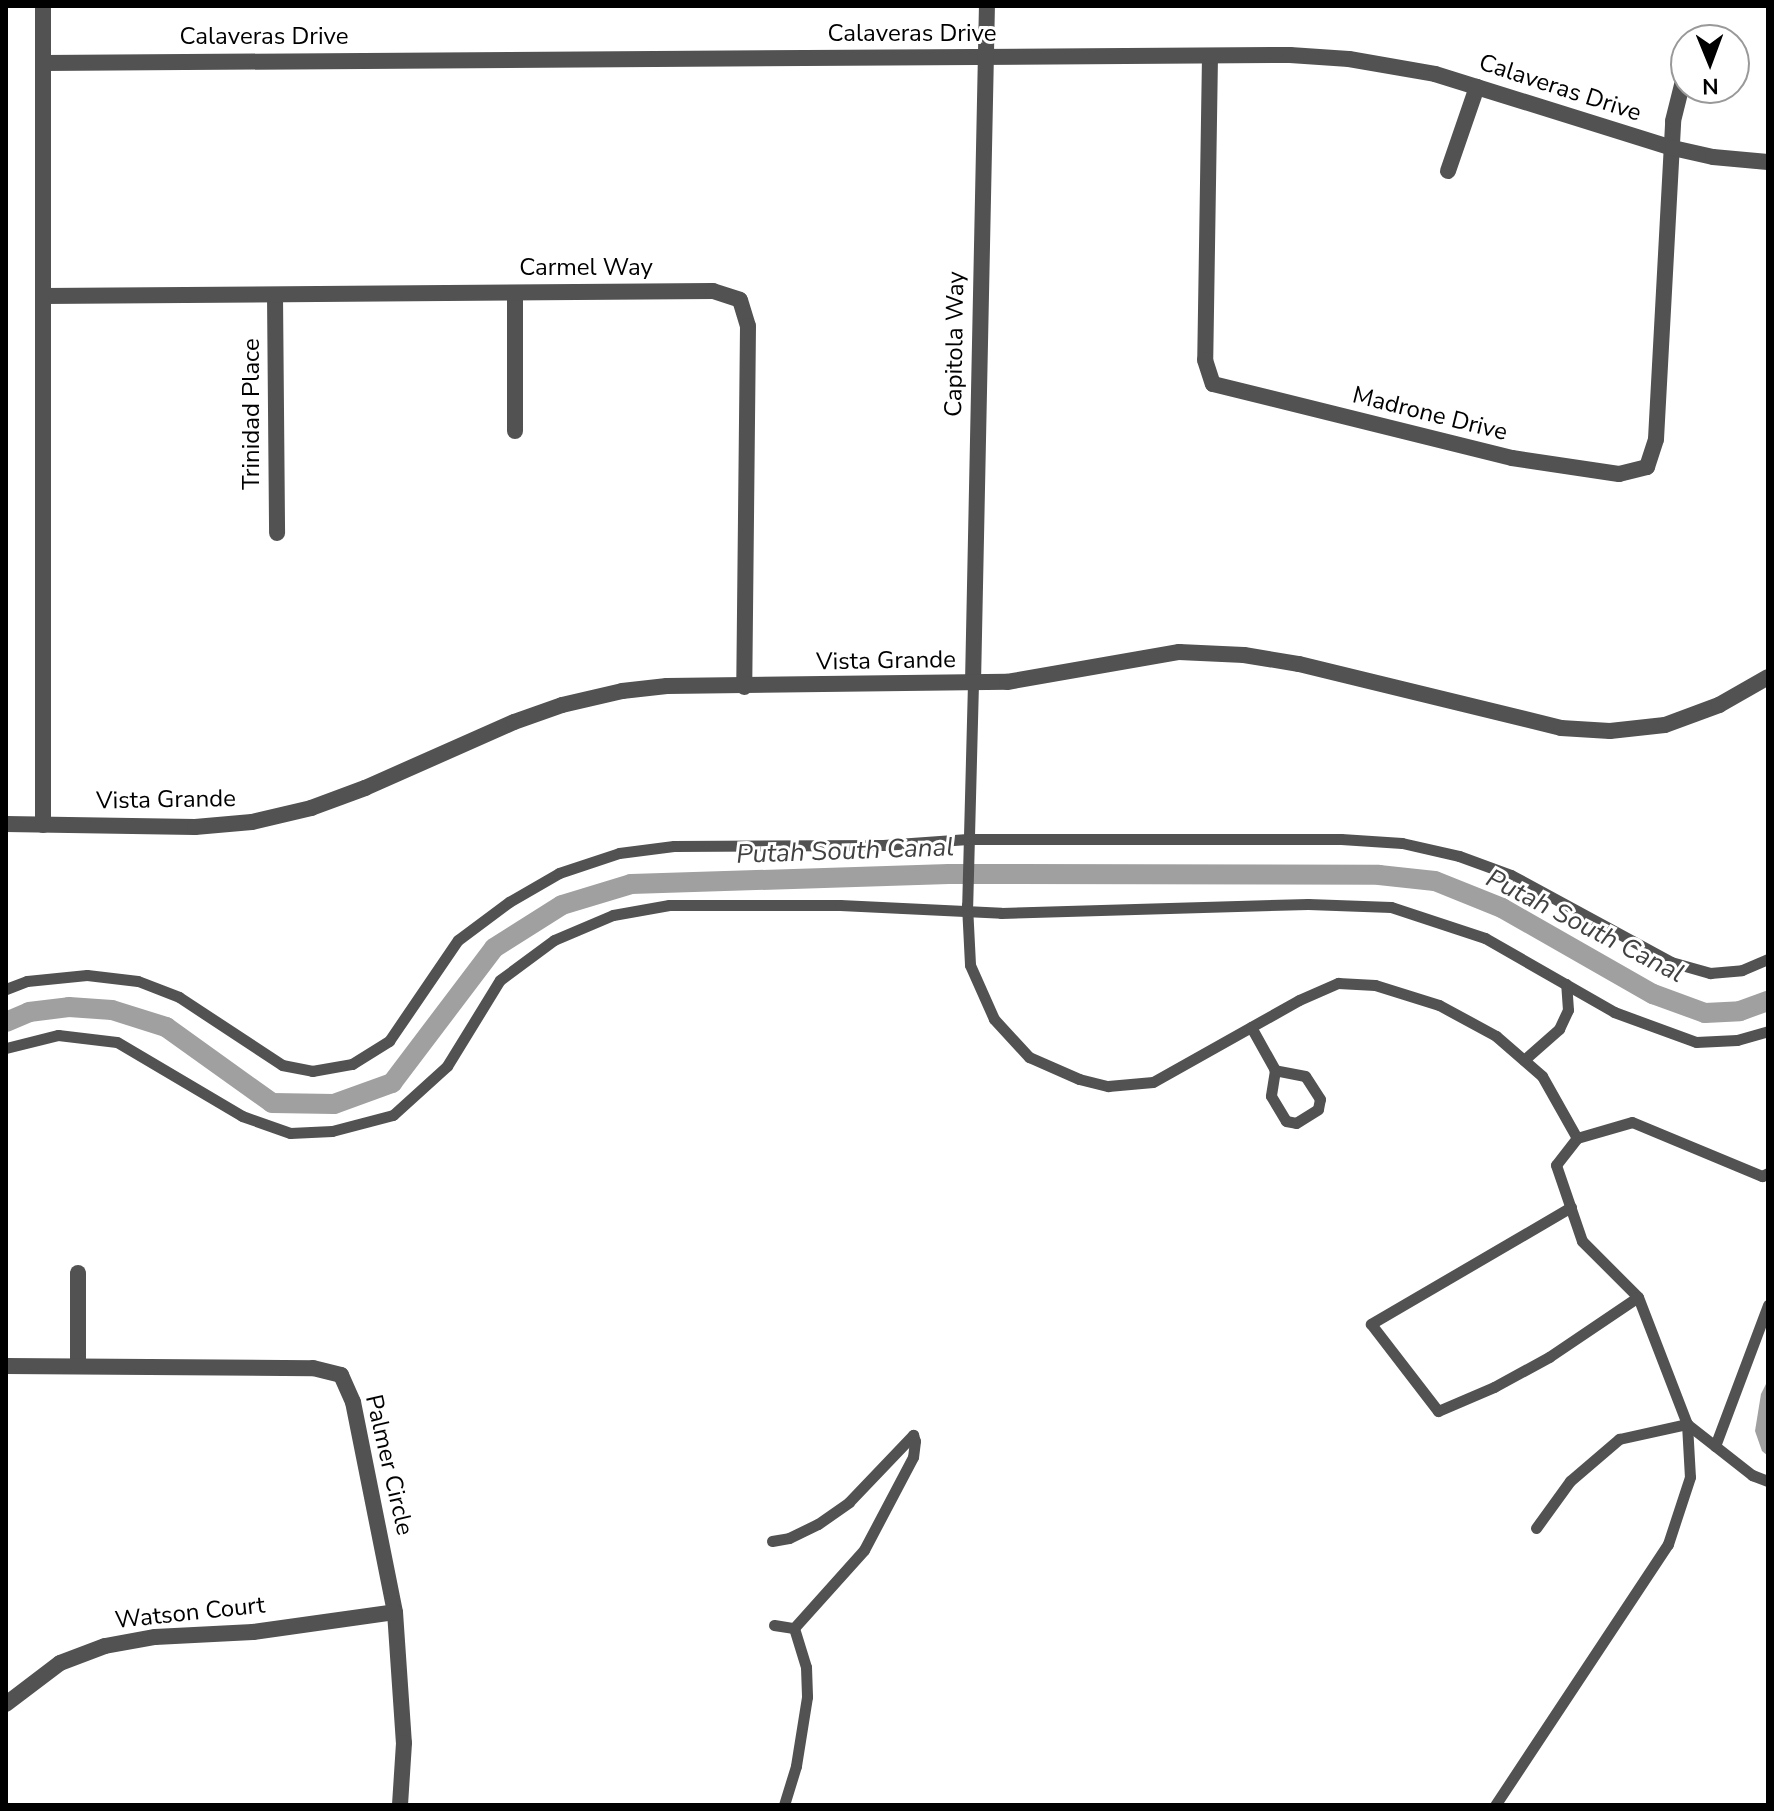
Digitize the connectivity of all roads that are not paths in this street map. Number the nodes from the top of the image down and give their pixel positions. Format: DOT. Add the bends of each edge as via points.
graph roads {
  1 [pos="43,6"];
  2 [pos="987,6"];
  3 [pos="1210,56"];
  4 [pos="984,57"];
  5 [pos="43,63"];
  6 [pos="1477,87"];
  7 [pos="1677,104"];
  8 [pos="1673,148"];
  9 [pos="1768,162"];
  10 [pos="1448,171"];
  11 [pos="515,293"];
  12 [pos="275,295"];
  13 [pos="43,296"];
  14 [pos="515,431"];
  15 [pos="277,533"];
  16 [pos="1768,677"];
  17 [pos="973,683"];
  18 [pos="744,687"];
  19 [pos="6,824"];
  20 [pos="43,825"];
  21 [pos="968,845"];
  22 [pos="967,908"];
  23 [pos="1768,959"];
  24 [pos="1566,984"];
  25 [pos="6,989"];
  26 [pos="1251,1027"];
  27 [pos="1768,1031"];
  28 [pos="6,1048"];
  29 [pos="1524,1060"];
  30 [pos="1275,1070"];
  31 [pos="1577,1138"];
  32 [pos="1768,1173"];
  33 [pos="1571,1207"];
  34 [pos="78,1273"];
  35 [pos="1638,1297"];
  36 [pos="1768,1305"];
  37 [pos="78,1364"];
  38 [pos="6,1366"];
  39 [pos="1687,1424"];
  40 [pos="1715,1446"];
  41 [pos="1768,1481"];
  42 [pos="1536,1528"];
  43 [pos="772,1541"];
  44 [pos="395,1612"];
  45 [pos="774,1625"];
  46 [pos="794,1628"];
  47 [pos="6,1704"];
  48 [pos="400,1805"];
  49 [pos="784,1805"];
  50 [pos="1495,1805"];
  1 -- 5 [label="street"];
  2 -- 4 [label="street, Capitola Way"];
  3 -- 4 [label="street, Calaveras Drive"];
  3 -- 6 [label="street, Calaveras Drive" via="1349,59"];
  3 -- 8 [label="street, Madrone Drive" via="1205,360 1213,384 1526,461 1619,474 1647,467 1656,439"];
  4 -- 5 [label="street, Calaveras Drive"];
  4 -- 17 [label="street, Capitola Way"];
  5 -- 13 [label="street"];
  6 -- 8 [label="street, Calaveras Drive"];
  6 -- 10 [label="street"];
  7 -- 8 [label="street"];
  8 -- 9 [label="street, Calaveras Drive"];
  11 -- 12 [label="street, Carmel Way"];
  11 -- 14 [label="street"];
  11 -- 18 [label="street, Carmel Way" via="713,291 740,300 748,326"];
  12 -- 13 [label="street, Carmel Way"];
  12 -- 15 [label="street, Trinidad Place"];
  13 -- 20 [label="street"];
  16 -- 17 [label="street, Vista Grande" via="1719,705 1665,725 1610,731 1561,728 1244,655 1179,652 1035,679"];
  17 -- 18 [label="street, Vista Grande"];
  17 -- 21 [label="lane"];
  18 -- 20 [label="street, Vista Grande" via="667,686 562,705 365,788 252,822 195,827"];
  19 -- 20 [label="street, Vista Grande"];
  21 -- 22 [label="lane"];
  21 -- 23 [label="lane" via="1341,839 1402,843 1511,875 1671,962 1710,973 1742,970"];
  21 -- 25 [label="lane" via="674,846 619,853 559,873 458,940 389,1041 352,1064 312,1071 282,1065 179,997 138,981 87,975 27,981"];
  22 -- 24 [label="lane" via="1001,913 1308,904 1391,907 1485,938"];
  22 -- 26 [label="lane" via="970,965 994,1019 1029,1057 1079,1079 1108,1086 1153,1082"];
  22 -- 28 [label="lane" via="932,912 840,905 669,905 613,915 554,940 500,980 447,1066 393,1115 332,1131 290,1133 242,1116 117,1042 58,1035"];
  24 -- 27 [label="lane" via="1614,1012 1696,1042 1737,1040"];
  24 -- 29 [label="lane" via="1568,1010 1559,1029"];
  26 -- 29 [label="lane" via="1338,983 1375,985 1439,1005 1496,1036"];
  26 -- 30 [label="lane"];
  29 -- 31 [label="lane" via="1542,1076"];
  30 -- 30 [label="lane" via="1305,1076 1320,1099 1318,1109 1296,1123 1286,1121 1271,1096"];
  31 -- 32 [label="lane" via="1632,1122 1762,1176"];
  31 -- 33 [label="lane" via="1556,1165"];
  33 -- 35 [label="lane" via="1582,1241"];
  33 -- 35 [label="lane" via="1371,1324 1438,1411 1549,1357"];
  34 -- 37 [label="street"];
  35 -- 39 [label="lane"];
  36 -- 40 [label="lane"];
  37 -- 38 [label="street, Palmer Circle"];
  37 -- 44 [label="street, Palmer Circle" via="313,1368 341,1375 353,1402"];
  39 -- 40 [label="lane"];
  39 -- 42 [label="lane" via="1619,1439 1570,1481"];
  39 -- 50 [label="lane" via="1690,1477 1668,1544"];
  40 -- 41 [label="lane"];
  43 -- 46 [label="lane" via="818,1524 849,1502 913,1435 913,1457 864,1550"];
  44 -- 47 [label="street, Watson Court" via="105,1646 60,1663"];
  44 -- 48 [label="street, Palmer Circle" via="404,1743"];
  45 -- 46 [label="lane"];
  46 -- 49 [label="lane" via="806,1667 807,1697"];
}
